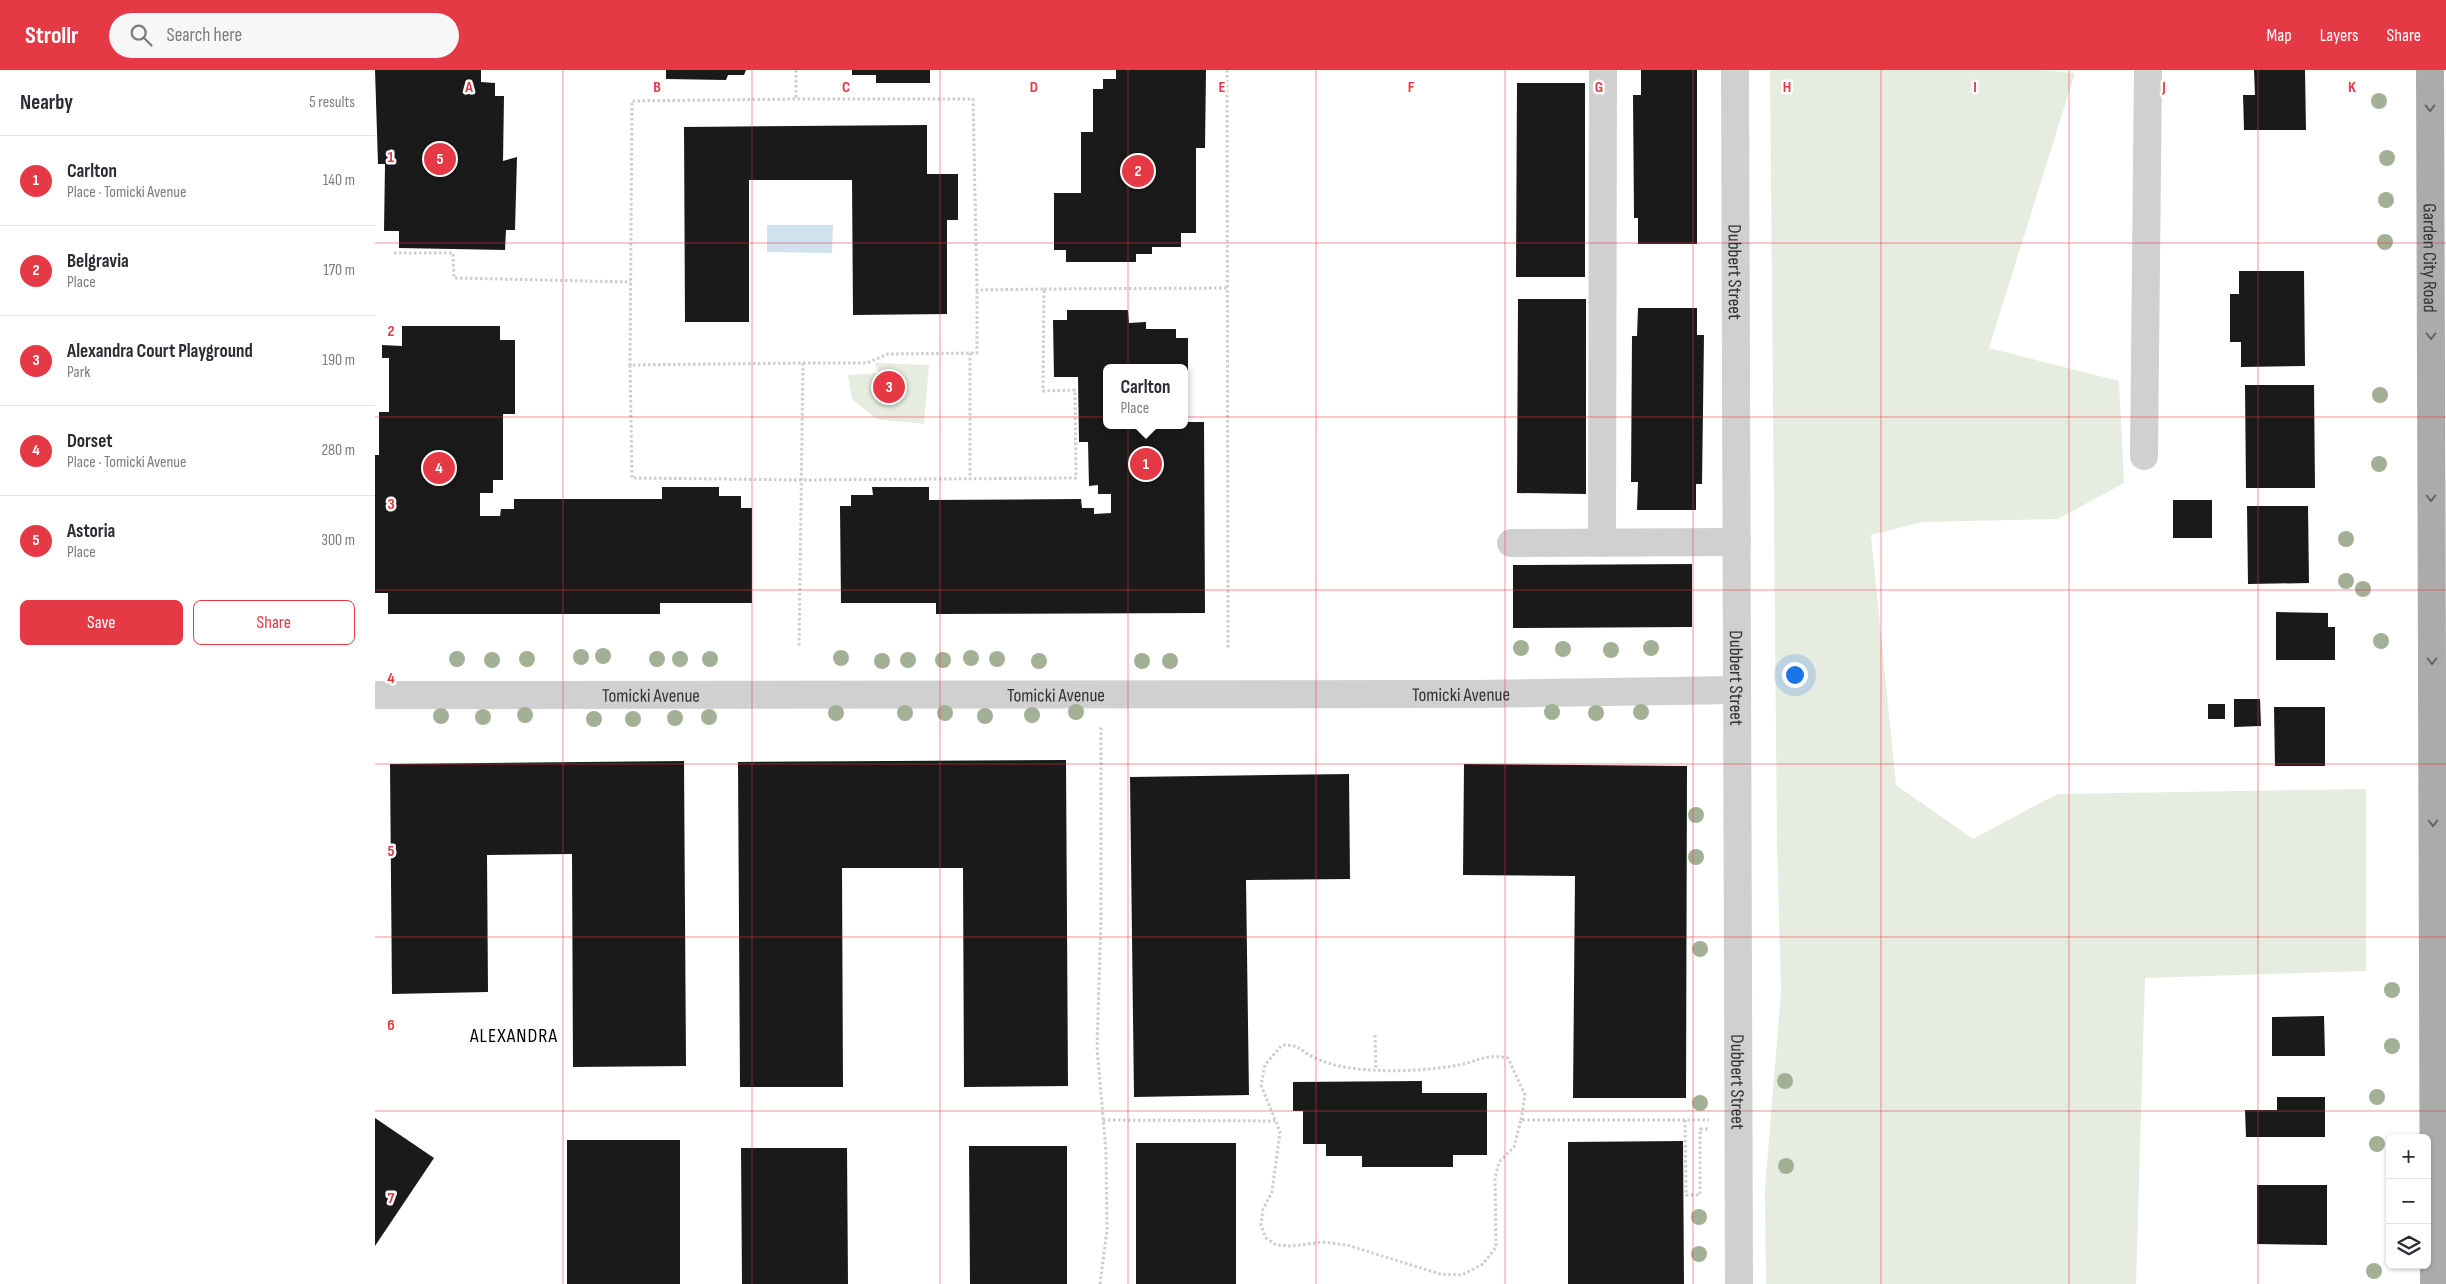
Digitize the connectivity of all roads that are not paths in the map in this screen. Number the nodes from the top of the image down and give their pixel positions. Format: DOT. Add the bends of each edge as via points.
graph roads {
  1 [pos="1603,70"];
  2 [pos="1735,70"];
  3 [pos="2148,70"];
  4 [pos="2430,70"];
  5 [pos="2438,147"];
  6 [pos="2143,456"];
  7 [pos="1737,542"];
  8 [pos="1511,543"];
  9 [pos="1602,543"];
  10 [pos="1737,690"];
  11 [pos="375,696"];
  12 [pos="1739,1284"];
  13 [pos="2434,1284"];
  1 -- 9 [label="street"];
  2 -- 7 [label="street, Dubbert Street"];
  3 -- 6 [label="street"];
  4 -- 5 [label="main road, Garden City Road, one-way"];
  5 -- 13 [label="main road, Garden City Road, one-way"];
  7 -- 9 [label="street"];
  7 -- 10 [label="street, Dubbert Street"];
  8 -- 9 [label="street"];
  10 -- 11 [label="street, Tomicki Avenue" via="1476,694"];
  10 -- 12 [label="street, Dubbert Street"];
}
